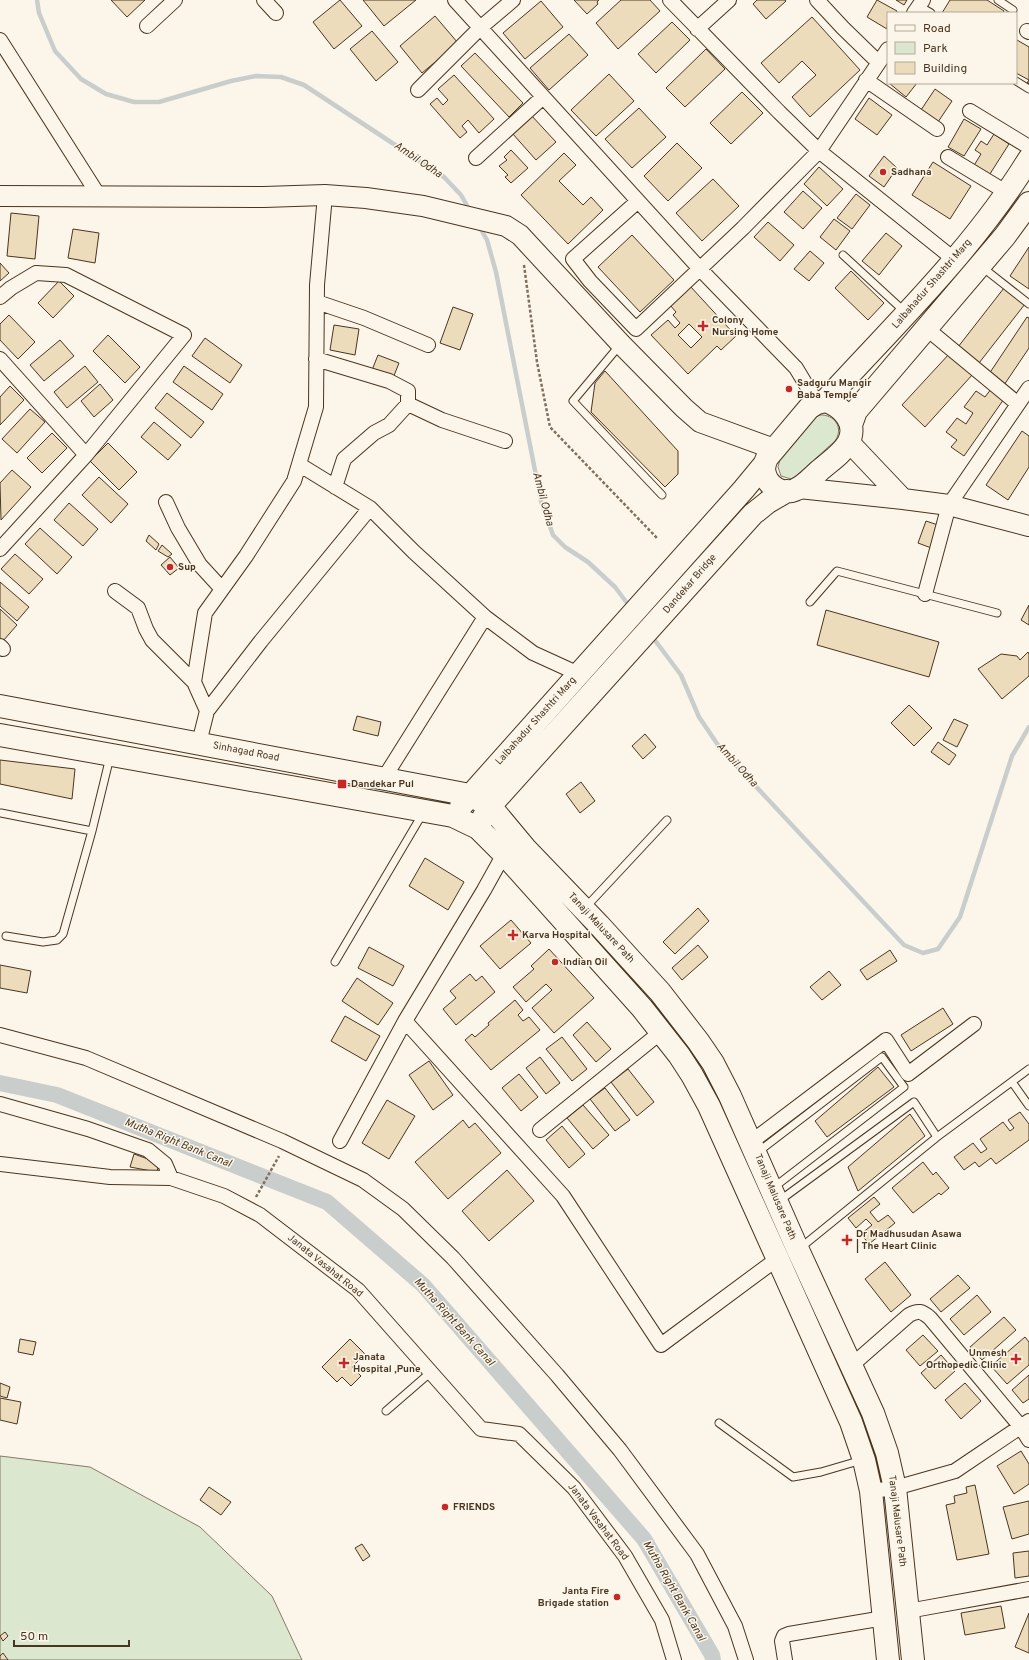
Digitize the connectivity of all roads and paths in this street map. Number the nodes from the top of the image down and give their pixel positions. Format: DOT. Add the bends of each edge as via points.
graph roads {
  1 [pos="175,0"];
  2 [pos="264,0"];
  3 [pos="455,0"];
  4 [pos="513,0"];
  5 [pos="670,0"];
  6 [pos="729,0"];
  7 [pos="817,0"];
  8 [pos="998,0"];
  9 [pos="1012,10"];
  10 [pos="276,13"];
  11 [pos="147,26"];
  12 [pos="480,28"];
  13 [pos="697,29"];
  14 [pos="0,40"];
  15 [pos="887,50"];
  16 [pos="878,62"];
  17 [pos="866,80"];
  18 [pos="1017,82"];
  19 [pos="1029,89"];
  20 [pos="418,90"];
  21 [pos="543,97"];
  22 [pos="970,111"];
  23 [pos="937,129"];
  24 [pos="1029,147"];
  25 [pos="820,151"];
  26 [pos="948,157"];
  27 [pos="476,158"];
  28 [pos="1029,159"];
  29 [pos="1006,192"];
  30 [pos="325,195"];
  31 [pos="0,196"];
  32 [pos="99,196"];
  33 [pos="638,201"];
  34 [pos="1029,203"];
  35 [pos="843,255"];
  36 [pos="955,260"];
  37 [pos="981,265"];
  38 [pos="700,269"];
  39 [pos="0,297"];
  40 [pos="316,302"];
  41 [pos="1029,304"];
  42 [pos="907,313"];
  43 [pos="926,328"];
  44 [pos="621,344"];
  45 [pos="428,345"];
  46 [pos="0,359"];
  47 [pos="316,359"];
  48 [pos="1029,388"];
  49 [pos="821,402"];
  50 [pos="408,404"];
  51 [pos="1018,404"];
  52 [pos="850,434"];
  53 [pos="505,441"];
  54 [pos="86,455"];
  55 [pos="769,458"];
  56 [pos="300,465"];
  57 [pos="335,486"];
  58 [pos="793,490"];
  59 [pos="662,495"];
  60 [pos="903,499"];
  61 [pos="166,502"];
  62 [pos="949,506"];
  63 [pos="370,508"];
  64 [pos="1029,526"];
  65 [pos="1,546"];
  66 [pos="222,589"];
  67 [pos="115,592"];
  68 [pos="925,594"];
  69 [pos="810,602"];
  70 [pos="997,613"];
  71 [pos="486,617"];
  72 [pos="579,674"];
  73 [pos="194,682"];
  74 [pos="0,706"];
  75 [pos="207,711"];
  76 [pos="0,735"];
  77 [pos="173,738"];
  78 [pos="199,743"];
  79 [pos="111,755"];
  80 [pos="170,765"];
  81 [pos="384,778"];
  82 [pos="470,795"];
  83 [pos="490,806"];
  84 [pos="424,811"];
  85 [pos="1,812"];
  86 [pos="453,816"];
  87 [pos="667,820"];
  88 [pos="476,827"];
  89 [pos="92,831"];
  90 [pos="504,854"];
  91 [pos="584,909"];
  92 [pos="6,936"];
  93 [pos="335,962"];
  94 [pos="632,962"];
  95 [pos="614,978"];
  96 [pos="405,1021"];
  97 [pos="974,1024"];
  98 [pos="661,1032"];
  99 [pos="0,1034"];
  100 [pos="1029,1069"];
  101 [pos="1012,1082"];
  102 [pos="0,1104"];
  103 [pos="1029,1106"];
  104 [pos="540,1130"];
  105 [pos="937,1137"];
  106 [pos="340,1140"];
  107 [pos="286,1143"];
  108 [pos="754,1148"];
  109 [pos="0,1164"];
  110 [pos="172,1178"];
  111 [pos="774,1196"];
  112 [pos="249,1209"];
  113 [pos="798,1250"];
  114 [pos="778,1259"];
  115 [pos="852,1365"];
  116 [pos="431,1372"];
  117 [pos="386,1411"];
  118 [pos="719,1423"];
  119 [pos="1025,1424"];
  120 [pos="1029,1440"];
  121 [pos="864,1460"];
  122 [pos="895,1488"];
  123 [pos="871,1491"];
  124 [pos="1029,1589"];
  125 [pos="908,1611"];
  126 [pos="884,1618"];
  127 [pos="674,1660"];
  128 [pos="746,1660"];
  129 [pos="785,1660"];
  130 [pos="888,1660"];
  131 [pos="913,1660"];
  1 -- 11 [label="street"];
  2 -- 10 [label="street"];
  3 -- 12 [label="street"];
  4 -- 12 [label="street"];
  5 -- 13 [label="street"];
  6 -- 13 [label="street"];
  7 -- 16 [label="street"];
  8 -- 9 [label="lane"];
  12 -- 20 [label="street"];
  12 -- 21 [label="street"];
  13 -- 25 [label="street"];
  14 -- 32 [label="street"];
  15 -- 16 [label="street"];
  16 -- 17 [label="street"];
  17 -- 23 [label="street"];
  17 -- 25 [label="street"];
  18 -- 19 [label="lane"];
  21 -- 27 [label="street"];
  21 -- 33 [label="street"];
  22 -- 24 [label="street"];
  25 -- 36 [label="street"];
  25 -- 38 [label="street"];
  26 -- 29 [label="street"];
  28 -- 29 [label="main road, Lalbahadur Shashtri Marg"];
  29 -- 36 [label="main road, Lalbahadur Shashtri Marg"];
  30 -- 32 [label="street"];
  30 -- 40 [label="street"];
  30 -- 44 [label="street" via="423,206 506,226 520,235"];
  31 -- 32 [label="street"];
  33 -- 38 [label="street"];
  33 -- 38 [label="street" via="573,259 590,281 636,330"];
  34 -- 37 [label="main road" via="1006,236"];
  35 -- 42 [label="lane"];
  36 -- 42 [label="main road, Lalbahadur Shashtri Marg"];
  37 -- 41 [label="lane"];
  37 -- 43 [label="main road"];
  38 -- 49 [label="street" via="796,368"];
  39 -- 54 [label="street" via="36,273 66,275 184,335"];
  40 -- 45 [label="street" via="364,318"];
  40 -- 47 [label="street"];
  42 -- 49 [label="main road, Lalbahadur Shashtri Marg"];
  43 -- 51 [label="street"];
  43 -- 52 [label="main road" via="856,411"];
  44 -- 55 [label="street" via="700,422"];
  44 -- 59 [label="lane" via="573,400"];
  46 -- 54 [label="street"];
  47 -- 50 [label="street" via="389,381 408,391"];
  47 -- 56 [label="street" via="316,407"];
  48 -- 51 [label="street"];
  49 -- 52 [label="main road" via="834,404 841,409 848,417"];
  49 -- 55 [label="main road, Lalbahadur Shashtri Marg" via="809,408"];
  50 -- 53 [label="street" via="442,420"];
  50 -- 57 [label="street" via="389,425 374,433 344,459"];
  51 -- 62 [label="street"];
  52 -- 58 [label="main road" via="842,452"];
  52 -- 60 [label="street"];
  54 -- 65 [label="street"];
  55 -- 58 [label="main road" via="764,472 772,485 776,489"];
  55 -- 72 [label="main road, Lalbahadur Shashtri Marg"];
  56 -- 57 [label="street"];
  56 -- 66 [label="street" via="294,482"];
  57 -- 63 [label="street"];
  58 -- 60 [label="street"];
  58 -- 83 [label="main road, Dandekar Bridge" via="758,510 742,525"];
  60 -- 62 [label="street"];
  61 -- 66 [label="street" via="200,565"];
  62 -- 64 [label="street"];
  62 -- 68 [label="street"];
  63 -- 71 [label="street"];
  63 -- 75 [label="street"];
  66 -- 73 [label="street" via="205,613"];
  67 -- 73 [label="street" via="138,608 152,640"];
  68 -- 69 [label="lane" via="837,571"];
  68 -- 70 [label="lane"];
  71 -- 72 [label="street" via="533,653"];
  71 -- 81 [label="street"];
  72 -- 82 [label="main road, Lalbahadur Shashtri Marg"];
  73 -- 75 [label="street"];
  74 -- 77 [label="main road, Sinhagad Road"];
  75 -- 78 [label="street"];
  76 -- 79 [label="main road"];
  77 -- 78 [label="main road, Sinhagad Road"];
  77 -- 80 [label="main road"];
  78 -- 81 [label="main road, Sinhagad Road"];
  79 -- 80 [label="main road"];
  79 -- 89 [label="lane"];
  80 -- 84 [label="main road"];
  81 -- 82 [label="main road, Sinhagad Road"];
  82 -- 83 [label="main road, Sinhagad Road"];
  82 -- 86 [label="main road, Lalbahadur Shashtri Marg"];
  83 -- 88 [label="main road"];
  83 -- 91 [label="main road, Tanaji Malusare Path" via="525,848"];
  84 -- 86 [label="main road"];
  84 -- 93 [label="lane"];
  85 -- 89 [label="lane"];
  86 -- 88 [label="main road"];
  87 -- 91 [label="lane"];
  88 -- 90 [label="main road"];
  89 -- 92 [label="lane" via="63,934 57,940 43,942"];
  90 -- 95 [label="main road"];
  90 -- 96 [label="street"];
  91 -- 94 [label="main road, Tanaji Malusare Path"];
  94 -- 95 [label="main road"];
  94 -- 108 [label="main road, Tanaji Malusare Path" via="660,992 713,1063"];
  95 -- 98 [label="main road"];
  96 -- 106 [label="street"];
  96 -- 114 [label="street" via="563,1196 661,1345"];
  97 -- 108 [label="street" via="908,1074 886,1040"];
  98 -- 104 [label="street"];
  98 -- 114 [label="main road" via="692,1075 709,1106"];
  99 -- 107 [label="street" via="86,1058"];
  100 -- 101 [label="lane"];
  101 -- 103 [label="lane"];
  101 -- 105 [label="lane"];
  102 -- 110 [label="street" via="88,1129 148,1150 165,1164"];
  105 -- 111 [label="lane" via="914,1102"];
  105 -- 113 [label="lane"];
  107 -- 112 [label="path"];
  107 -- 128 [label="street" via="363,1180 403,1209 458,1264 557,1375 620,1450 692,1548 735,1626"];
  108 -- 111 [label="main road, Tanaji Malusare Path"];
  108 -- 111 [label="lane" via="882,1057 904,1087"];
  109 -- 110 [label="street, Janata Vasahat Road" via="110,1177"];
  110 -- 112 [label="street, Janata Vasahat Road" via="224,1196"];
  111 -- 113 [label="main road, Tanaji Malusare Path"];
  112 -- 116 [label="street, Janata Vasahat Road" via="358,1290"];
  113 -- 115 [label="main road, Tanaji Malusare Path"];
  114 -- 121 [label="main road" via="851,1422"];
  115 -- 119 [label="street" via="909,1315 916,1311 923,1312"];
  115 -- 122 [label="main road, Tanaji Malusare Path" via="887,1453"];
  116 -- 117 [label="lane"];
  116 -- 127 [label="street, Janata Vasahat Road" via="481,1429 519,1434 574,1488 625,1556 662,1620"];
  118 -- 121 [label="lane" via="794,1477"];
  119 -- 120 [label="street"];
  119 -- 122 [label="street" via="955,1471"];
  121 -- 123 [label="main road"];
  122 -- 123 [label="street"];
  122 -- 125 [label="main road, Tanaji Malusare Path"];
  123 -- 126 [label="main road"];
  124 -- 125 [label="street"];
  125 -- 131 [label="main road, Tanaji Malusare Path"];
  126 -- 129 [label="street" via="784,1636 782,1641"];
  126 -- 130 [label="main road"];
}
